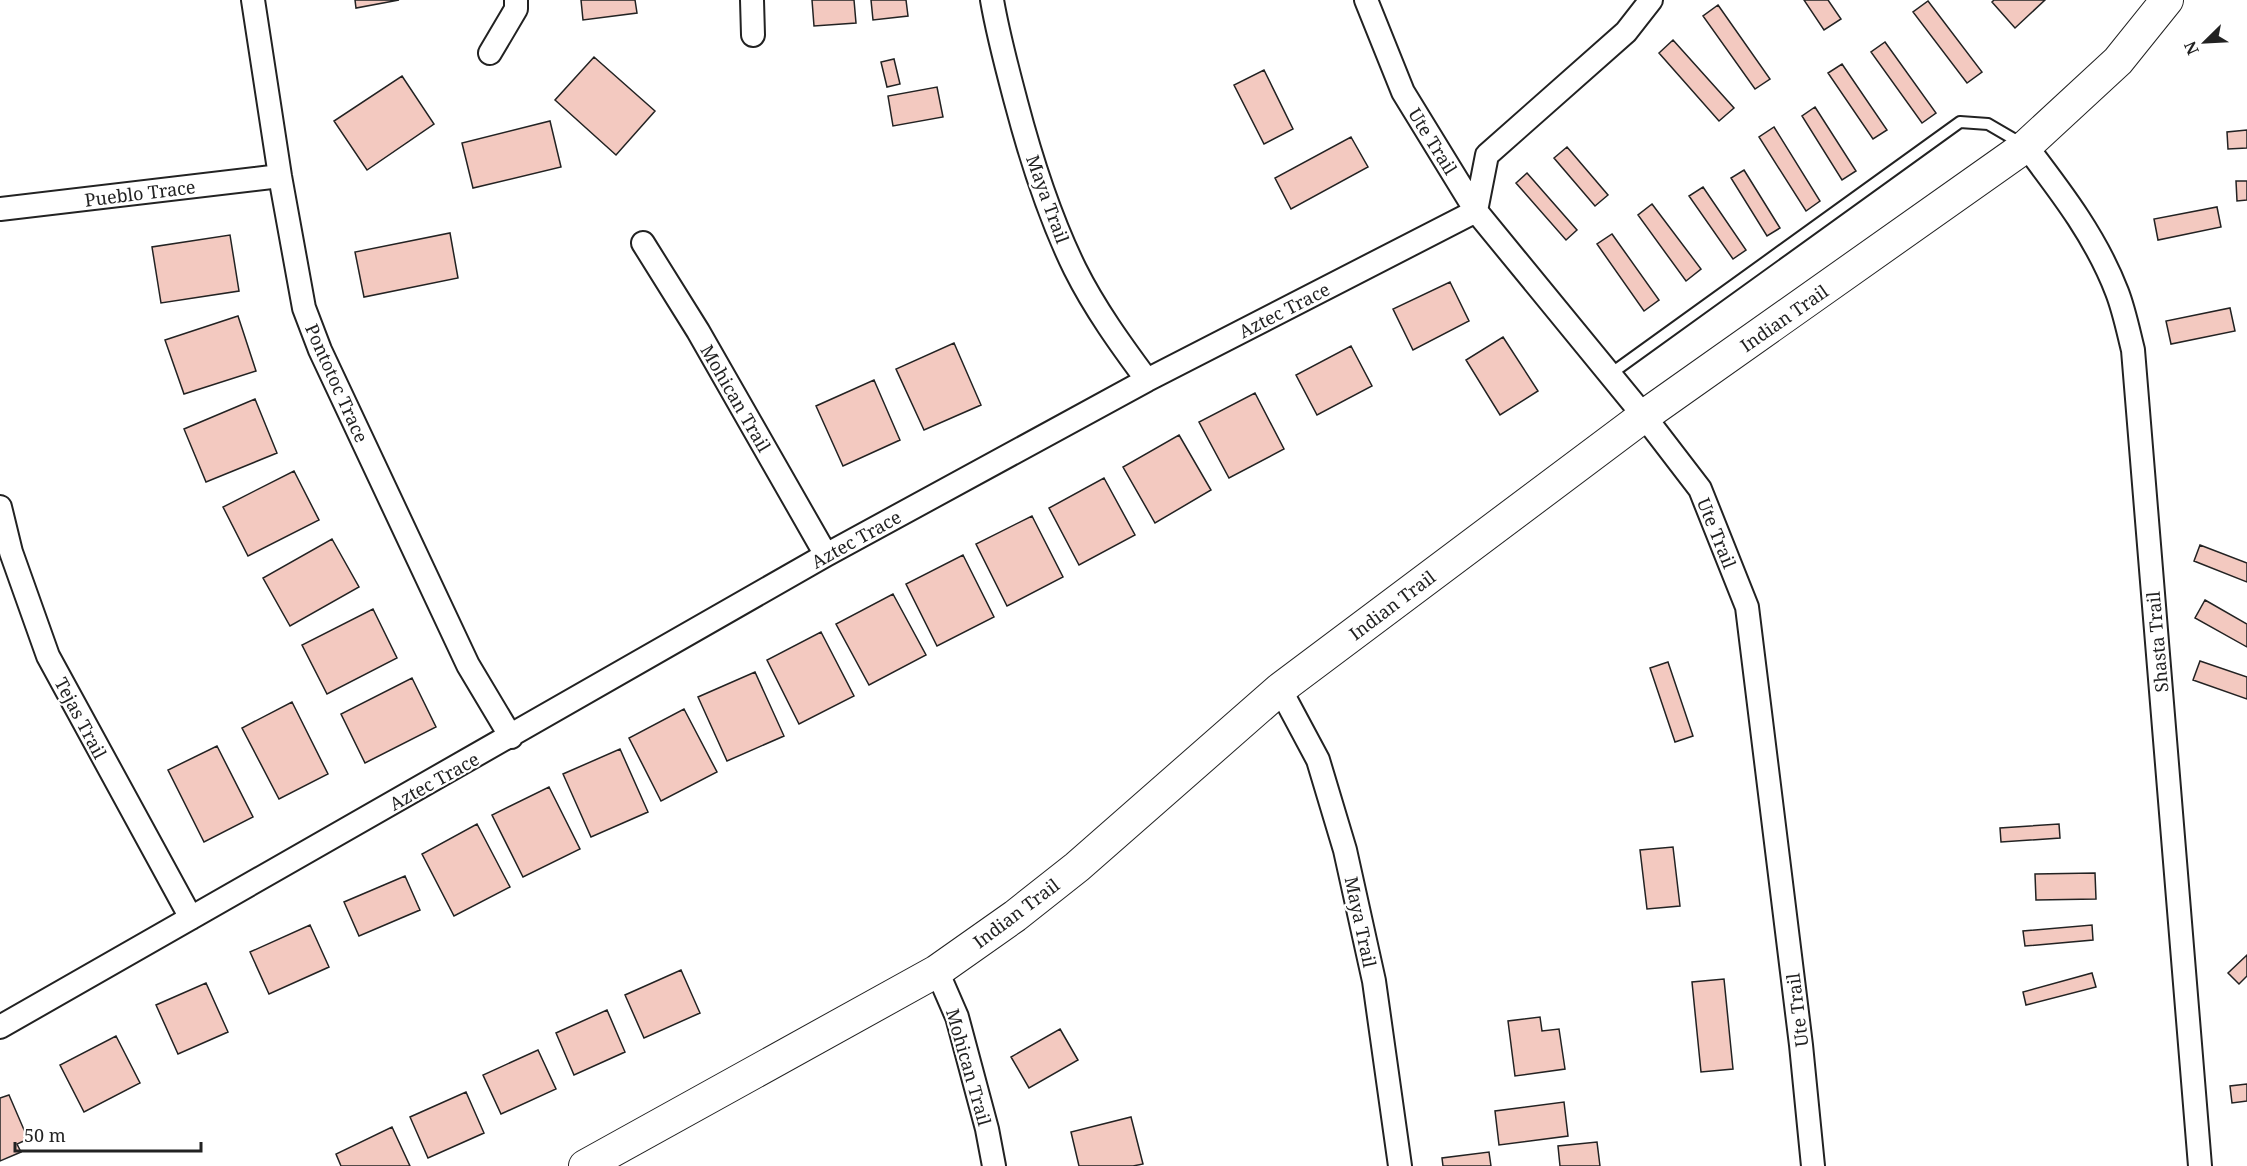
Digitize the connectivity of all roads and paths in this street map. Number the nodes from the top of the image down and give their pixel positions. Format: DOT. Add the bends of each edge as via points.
graph roads {
  1 [pos="253,0"];
  2 [pos="516,0"];
  3 [pos="752,0"];
  4 [pos="992,0"];
  5 [pos="1366,0"];
  6 [pos="1651,0"];
  7 [pos="2167,0"];
  8 [pos="753,35"];
  9 [pos="490,53"];
  10 [pos="2026,146"];
  11 [pos="280,176"];
  12 [pos="0,209"];
  13 [pos="1476,211"];
  14 [pos="643,243"];
  15 [pos="1609,375"];
  16 [pos="1147,380"];
  17 [pos="1644,416"];
  18 [pos="0,507"];
  19 [pos="826,555"];
  20 [pos="1280,689"];
  21 [pos="511,737"];
  22 [pos="191,918"];
  23 [pos="938,971"];
  24 [pos="0,1027"];
  25 [pos="585,1166"];
  26 [pos="994,1166"];
  27 [pos="1400,1166"];
  28 [pos="1813,1166"];
  29 [pos="2200,1166"];
  1 -- 11 [label="street, Pontotoc Trace"];
  2 -- 9 [label="street" via="516,9"];
  3 -- 8 [label="street"];
  4 -- 16 [label="street, Maya Trail" via="1003,54 1048,205 1076,270 1107,324"];
  5 -- 13 [label="street, Ute Trail" via="1402,92"];
  6 -- 13 [label="street" via="1626,32 1487,155"];
  7 -- 10 [label="street, Indian Trail" via="2118,61"];
  10 -- 15 [label="lane" via="1988,124 1960,122"];
  10 -- 17 [label="street, Indian Trail"];
  10 -- 29 [label="street, Shasta Trail" via="2097,247 2117,293 2133,350"];
  11 -- 12 [label="street, Pueblo Trace"];
  11 -- 21 [label="street, Pontotoc Trace" via="304,308 320,350 468,664"];
  13 -- 15 [label="street, Ute Trail"];
  13 -- 16 [label="street, Aztec Trace"];
  14 -- 19 [label="street, Mohican Trail"];
  15 -- 17 [label="street, Ute Trail"];
  16 -- 19 [label="street, Aztec Trace"];
  17 -- 20 [label="street, Indian Trail"];
  17 -- 28 [label="street, Ute Trail" via="1700,489 1747,608"];
  18 -- 22 [label="street, Tejas Trail" via="11,552 48,656"];
  19 -- 21 [label="street, Aztec Trace"];
  20 -- 23 [label="street, Indian Trail" via="1077,867"];
  20 -- 27 [label="street, Maya Trail" via="1318,760 1345,850 1374,981"];
  21 -- 22 [label="street, Aztec Trace"];
  22 -- 24 [label="street, Aztec Trace"];
  23 -- 25 [label="street, Indian Trail"];
  23 -- 26 [label="street, Mohican Trail" via="957,1017"];
}
